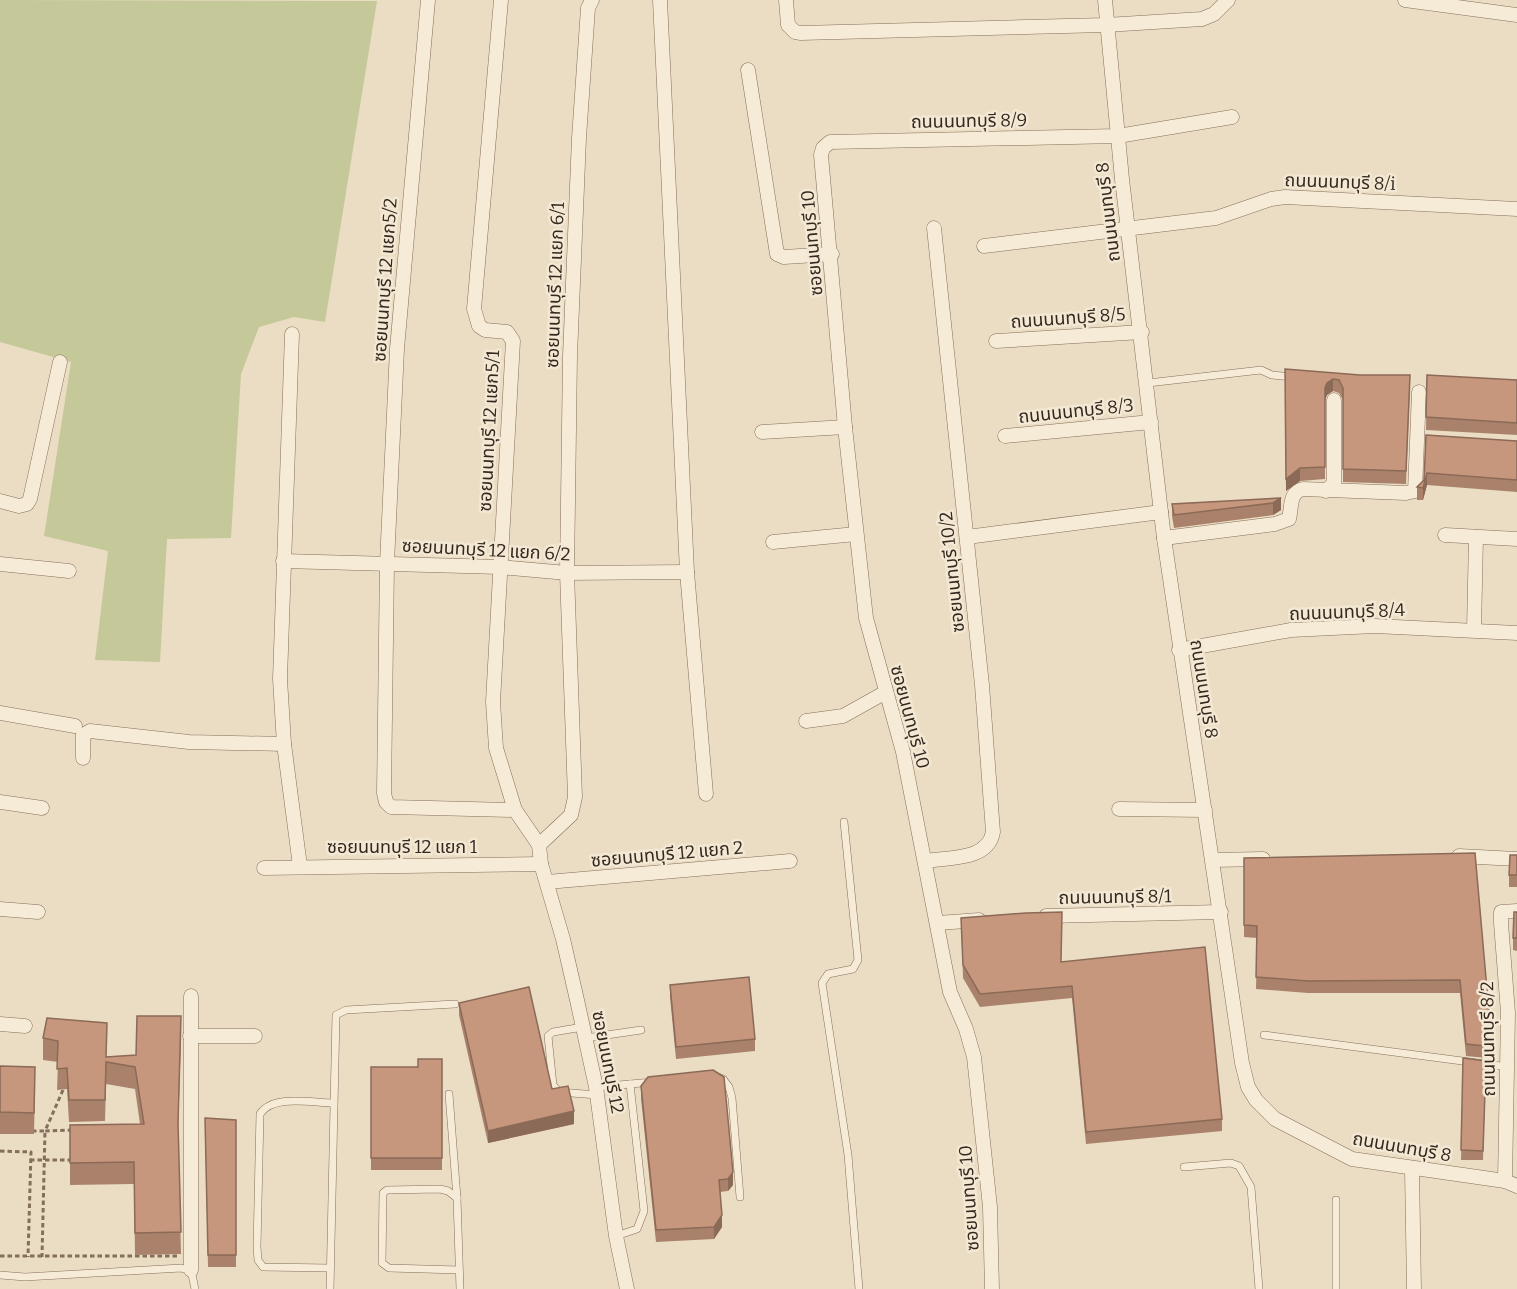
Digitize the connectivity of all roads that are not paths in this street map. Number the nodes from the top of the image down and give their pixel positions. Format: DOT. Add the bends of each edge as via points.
graph roads {
  1 [pos="427,0"];
  2 [pos="501,0"];
  3 [pos="592,0"];
  4 [pos="660,0"];
  5 [pos="786,0"];
  6 [pos="1105,0"];
  7 [pos="1228,0"];
  8 [pos="1405,0"];
  9 [pos="1463,4"];
  10 [pos="1517,15"];
  11 [pos="1106,25"];
  12 [pos="747,70"];
  13 [pos="1232,117"];
  14 [pos="1118,136"];
  15 [pos="823,148"];
  16 [pos="1517,209"];
  17 [pos="934,228"];
  18 [pos="1129,230"];
  19 [pos="984,246"];
  20 [pos="832,254"];
  21 [pos="1142,332"];
  22 [pos="292,334"];
  23 [pos="996,341"];
  24 [pos="60,362"];
  25 [pos="1305,378"];
  26 [pos="1148,383"];
  27 [pos="1419,392"];
  28 [pos="1334,400"];
  29 [pos="1151,422"];
  30 [pos="845,427"];
  31 [pos="762,432"];
  32 [pos="1005,436"];
  33 [pos="1326,491"];
  34 [pos="0,501"];
  35 [pos="1161,512"];
  36 [pos="856,534"];
  37 [pos="1446,535"];
  38 [pos="967,537"];
  39 [pos="1476,537"];
  40 [pos="1164,538"];
  41 [pos="1517,539"];
  42 [pos="773,542"];
  43 [pos="283,561"];
  44 [pos="387,563"];
  45 [pos="0,564"];
  46 [pos="500,567"];
  47 [pos="69,572"];
  48 [pos="687,572"];
  49 [pos="567,573"];
  50 [pos="1474,630"];
  51 [pos="1517,633"];
  52 [pos="1179,650"];
  53 [pos="886,692"];
  54 [pos="0,713"];
  55 [pos="806,721"];
  56 [pos="75,726"];
  57 [pos="284,744"];
  58 [pos="83,758"];
  59 [pos="706,794"];
  60 [pos="0,802"];
  61 [pos="42,808"];
  62 [pos="1119,808"];
  63 [pos="515,810"];
  64 [pos="1205,810"];
  65 [pos="844,822"];
  66 [pos="538,845"];
  67 [pos="1445,856"];
  68 [pos="1282,859"];
  69 [pos="1517,859"];
  70 [pos="1213,860"];
  71 [pos="790,861"];
  72 [pos="925,861"];
  73 [pos="541,864"];
  74 [pos="300,866"];
  75 [pos="264,868"];
  76 [pos="547,882"];
  77 [pos="0,909"];
  78 [pos="1517,911"];
  79 [pos="38,912"];
  80 [pos="1221,912"];
  81 [pos="1037,916"];
  82 [pos="993,919"];
  83 [pos="938,923"];
  84 [pos="191,996"];
  85 [pos="455,1004"];
  86 [pos="1513,1013"];
  87 [pos="0,1024"];
  88 [pos="25,1026"];
  89 [pos="641,1030"];
  90 [pos="584,1033"];
  91 [pos="1264,1035"];
  92 [pos="190,1036"];
  93 [pos="255,1036"];
  94 [pos="1508,1067"];
  95 [pos="714,1076"];
  96 [pos="661,1081"];
  97 [pos="630,1084"];
  98 [pos="596,1091"];
  99 [pos="449,1094"];
  100 [pos="333,1103"];
  101 [pos="1184,1167"];
  102 [pos="1412,1169"];
  103 [pos="1511,1183"];
  104 [pos="740,1197"];
  105 [pos="457,1198"];
  106 [pos="1336,1200"];
  107 [pos="616,1236"];
  108 [pos="191,1263"];
  109 [pos="330,1268"];
  110 [pos="459,1270"];
  111 [pos="0,1275"];
  112 [pos="195,1289"];
  113 [pos="330,1289"];
  114 [pos="460,1289"];
  115 [pos="627,1289"];
  116 [pos="860,1289"];
  117 [pos="992,1289"];
  118 [pos="1259,1289"];
  119 [pos="1336,1289"];
  120 [pos="1414,1289"];
  1 -- 44 [label="street, ซอยนนทบุรี 12 แยก5/2" via="401,295"];
  2 -- 46 [label="street, ซอยนนทบุรี 12 แยก5/1" via="474,309 479,326 507,332 513,342"];
  3 -- 49 [label="street, ซอยนนทบุรี 12 แยก 6/1" via="588,8 579,138"];
  4 -- 48 [label="street"];
  5 -- 11 [label="street" via="788,25 795,32"];
  6 -- 11 [label="street, ถนนนนทบุรี 8"];
  7 -- 11 [label="street" via="1214,14 1202,18"];
  8 -- 9 [label="street"];
  9 -- 10 [label="street"];
  11 -- 14 [label="street, ถนนนนทบุรี 8"];
  12 -- 20 [label="street" via="777,254"];
  13 -- 14 [label="street, ถนนนนทบุรี 8/9"];
  14 -- 15 [label="street, ถนนนนทบุรี 8/9" via="830,142"];
  14 -- 18 [label="street, ถนนนนทบุรี 8"];
  15 -- 20 [label="street, ซอยนนทบุรี 10"];
  16 -- 18 [label="street, ถนนนนทบุรี 8/i" via="1285,197 1216,218"];
  17 -- 38 [label="street, ซอยนนทบุรี 10/2"];
  18 -- 19 [label="street, ถนนนนทบุรี 8/i"];
  18 -- 21 [label="street, ถนนนนทบุรี 8"];
  20 -- 30 [label="street, ซอยนนทบุรี 10"];
  21 -- 23 [label="street, ถนนนนทบุรี 8/5"];
  21 -- 26 [label="street, ถนนนนทบุรี 8"];
  22 -- 43 [label="street"];
  24 -- 34 [label="street" via="30,499 24,506"];
  25 -- 26 [label="lane" via="1261,370"];
  26 -- 29 [label="street, ถนนนนทบุรี 8"];
  27 -- 33 [label="street" via="1423,438 1415,491"];
  28 -- 33 [label="street" via="1334,483"];
  29 -- 32 [label="street, ถนนนนทบุรี 8/3"];
  29 -- 35 [label="street, ถนนนนทบุรี 8"];
  30 -- 31 [label="street"];
  30 -- 36 [label="street, ซอยนนทบุรี 10"];
  33 -- 40 [label="street" via="1297,491 1289,519 1275,524"];
  35 -- 38 [label="street"];
  35 -- 40 [label="street, ถนนนนทบุรี 8"];
  36 -- 42 [label="street"];
  36 -- 53 [label="street, ซอยนนทบุรี 10" via="869,636"];
  37 -- 39 [label="street"];
  38 -- 72 [label="street, ซอยนนทบุรี 10/2" via="992,835 981,852"];
  39 -- 41 [label="street"];
  39 -- 50 [label="street"];
  40 -- 52 [label="street, ถนนนนทบุรี 8"];
  43 -- 44 [label="street, ซอยนนทบุรี 12 แยก 6/2"];
  43 -- 57 [label="street" via="280,679"];
  44 -- 46 [label="street, ซอยนนทบุรี 12 แยก 6/2"];
  44 -- 63 [label="street, ซอยนนทบุรี 12 แยก5/2" via="386,802 391,807"];
  45 -- 47 [label="street"];
  46 -- 49 [label="street, ซอยนนทบุรี 12 แยก 6/2"];
  46 -- 63 [label="street, ซอยนนทบุรี 12 แยก5/1" via="493,702 496,748"];
  48 -- 49 [label="street, ซอยนนทบุรี 12 แยก 6/2"];
  48 -- 59 [label="street"];
  49 -- 66 [label="street, ซอยนนทบุรี 12 แยก 6/1" via="574,807 571,815"];
  50 -- 51 [label="street, ถนนนนทบุรี 8/4"];
  50 -- 52 [label="street, ถนนนนทบุรี 8/4" via="1375,626 1291,630"];
  52 -- 64 [label="street, ถนนนนทบุรี 8"];
  53 -- 55 [label="street" via="843,716"];
  53 -- 72 [label="street, ซอยนนทบุรี 10" via="903,752"];
  54 -- 56 [label="street"];
  57 -- 58 [label="street" via="189,742 90,731 83,735"];
  57 -- 74 [label="street"];
  60 -- 61 [label="street"];
  62 -- 64 [label="street"];
  63 -- 66 [label="street, ซอยนนทบุรี 12 แยก5/1"];
  64 -- 70 [label="street, ถนนนนทบุรี 8"];
  65 -- 116 [label="lane" via="858,960 853,969 828,974 822,983 848,1155"];
  66 -- 73 [label="street, ซอยนนทบุรี 12"];
  67 -- 69 [label="street"];
  68 -- 70 [label="street"];
  70 -- 80 [label="street, ถนนนนทบุรี 8"];
  71 -- 76 [label="street, ซอยนนทบุรี 12 แยก 2"];
  72 -- 83 [label="street, ซอยนนทบุรี 10"];
  73 -- 74 [label="street, ซอยนนทบุรี 12 แยก 1"];
  73 -- 76 [label="street, ซอยนนทบุรี 12"];
  74 -- 75 [label="street, ซอยนนทบุรี 12 แยก 1"];
  76 -- 90 [label="street, ซอยนนทบุรี 12"];
  77 -- 79 [label="street"];
  78 -- 86 [label="street, ถนนนนทบุรี 8/2" via="1501,912"];
  80 -- 81 [label="street, ถนนนนทบุรี 8/1"];
  80 -- 102 [label="street, ถนนนนทบุรี 8" via="1242,1063 1256,1100 1275,1119 1352,1159"];
  82 -- 83 [label="street"];
  83 -- 117 [label="street, ซอยนนทบุรี 10" via="950,992 974,1057 990,1207"];
  84 -- 92 [label="street"];
  85 -- 100 [label="lane" via="346,1010 336,1015"];
  86 -- 94 [label="street, ถนนนนทบุรี 8/2"];
  87 -- 88 [label="street"];
  89 -- 90 [label="lane"];
  90 -- 98 [label="street, ซอยนนทบุรี 12"];
  90 -- 98 [label="lane" via="553,1032 548,1036 553,1085 559,1092"];
  91 -- 94 [label="lane"];
  92 -- 93 [label="street"];
  92 -- 108 [label="street"];
  94 -- 103 [label="street, ถนนนนทบุรี 8/2"];
  95 -- 104 [label="lane" via="723,1078 732,1098"];
  96 -- 97 [label="lane"];
  97 -- 98 [label="lane"];
  97 -- 107 [label="lane" via="644,1211 637,1229"];
  98 -- 107 [label="street, ซอยนนทบุรี 12"];
  99 -- 105 [label="lane"];
  100 -- 109 [label="lane"];
  100 -- 109 [label="lane" via="276,1102 264,1107 260,1114 257,1236 258,1260 263,1267"];
  101 -- 118 [label="lane" via="1231,1163 1239,1166 1251,1187"];
  102 -- 103 [label="street, ถนนนนทบุรี 8"];
  102 -- 120 [label="street"];
  105 -- 110 [label="lane"];
  105 -- 110 [label="lane" via="440,1189 383,1193 382,1263 389,1268"];
  106 -- 119 [label="lane"];
  107 -- 115 [label="street, ซอยนนทบุรี 12"];
  108 -- 111 [label="lane" via="181,1268"];
  108 -- 112 [label="lane"];
  109 -- 113 [label="lane"];
  110 -- 114 [label="lane"];
}
